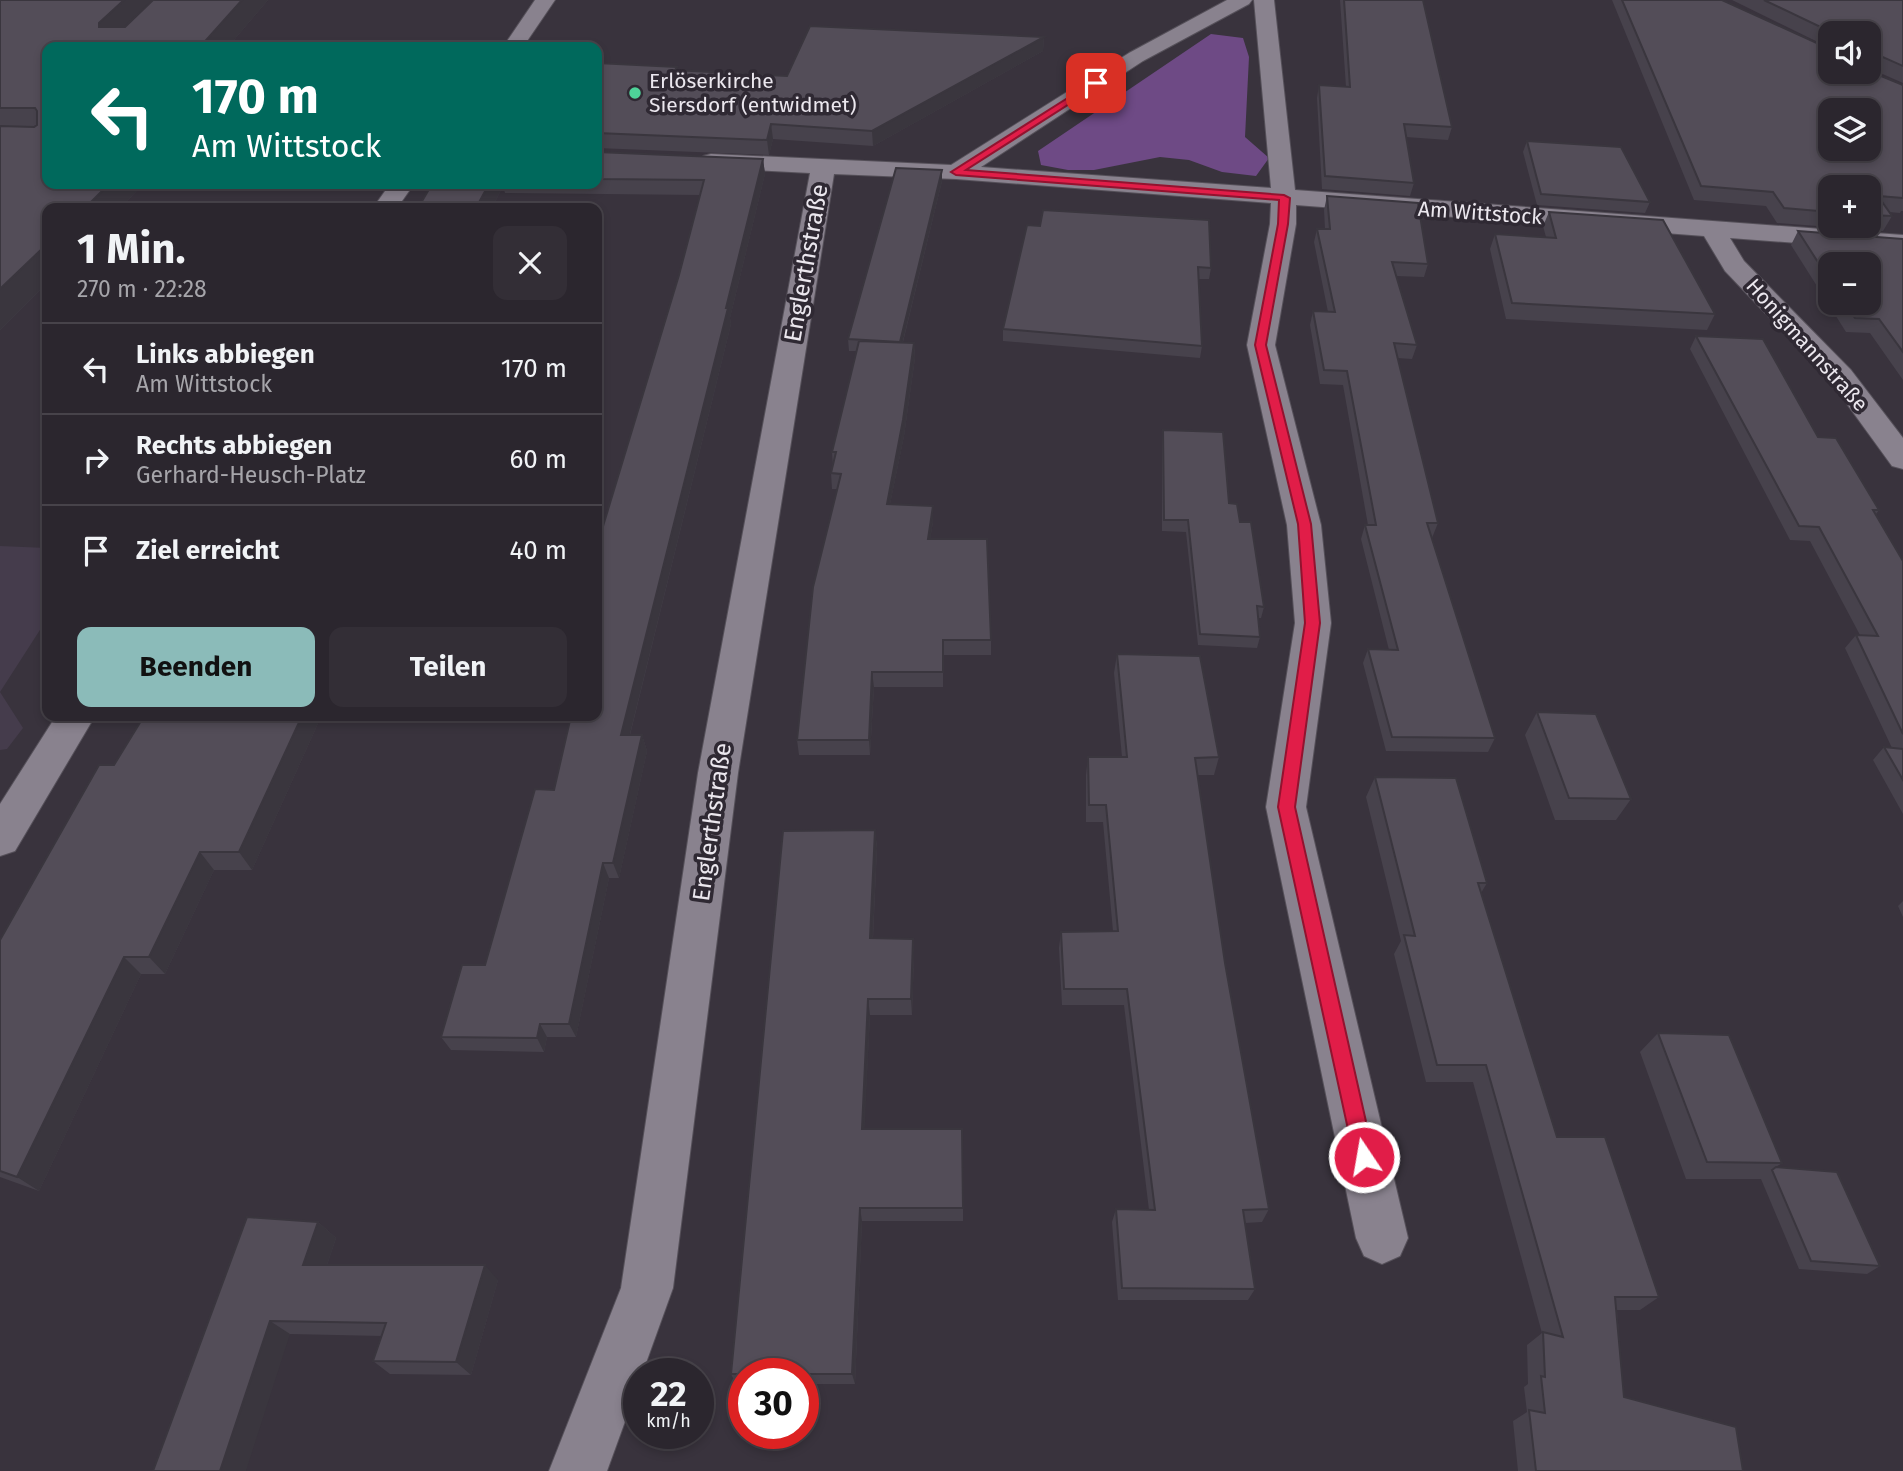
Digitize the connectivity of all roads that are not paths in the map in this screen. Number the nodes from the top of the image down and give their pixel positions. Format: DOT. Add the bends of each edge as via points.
graph roads {
  1 [pos="545,0"];
  2 [pos="1242,0"];
  3 [pos="1264,0"];
  4 [pos="516,42"];
  5 [pos="690,160"];
  6 [pos="822,165"];
  7 [pos="956,172"];
  8 [pos="1284,198"];
  9 [pos="1713,230"];
  10 [pos="1903,243"];
  11 [pos="1903,459"];
  12 [pos="73,721"];
  13 [pos="0,839"];
  14 [pos="1382,1238"];
  15 [pos="579,1471"];
  1 -- 4 [label="street"];
  2 -- 7 [label="street" via="1136,57"];
  3 -- 8 [label="street"];
  5 -- 6 [label="street, Am Wittstock"];
  6 -- 7 [label="street, Am Wittstock"];
  6 -- 15 [label="street, Englerthstraße" via="718,773 647,1288"];
  7 -- 8 [label="street, Am Wittstock"];
  8 -- 9 [label="street, Am Wittstock"];
  8 -- 14 [label="street" via="1261,345 1304,524 1313,623 1286,807"];
  9 -- 10 [label="street, Am Wittstock"];
  9 -- 11 [label="street, Honigmannstraße" via="1734,265 1841,376"];
  12 -- 13 [label="street"];
}
